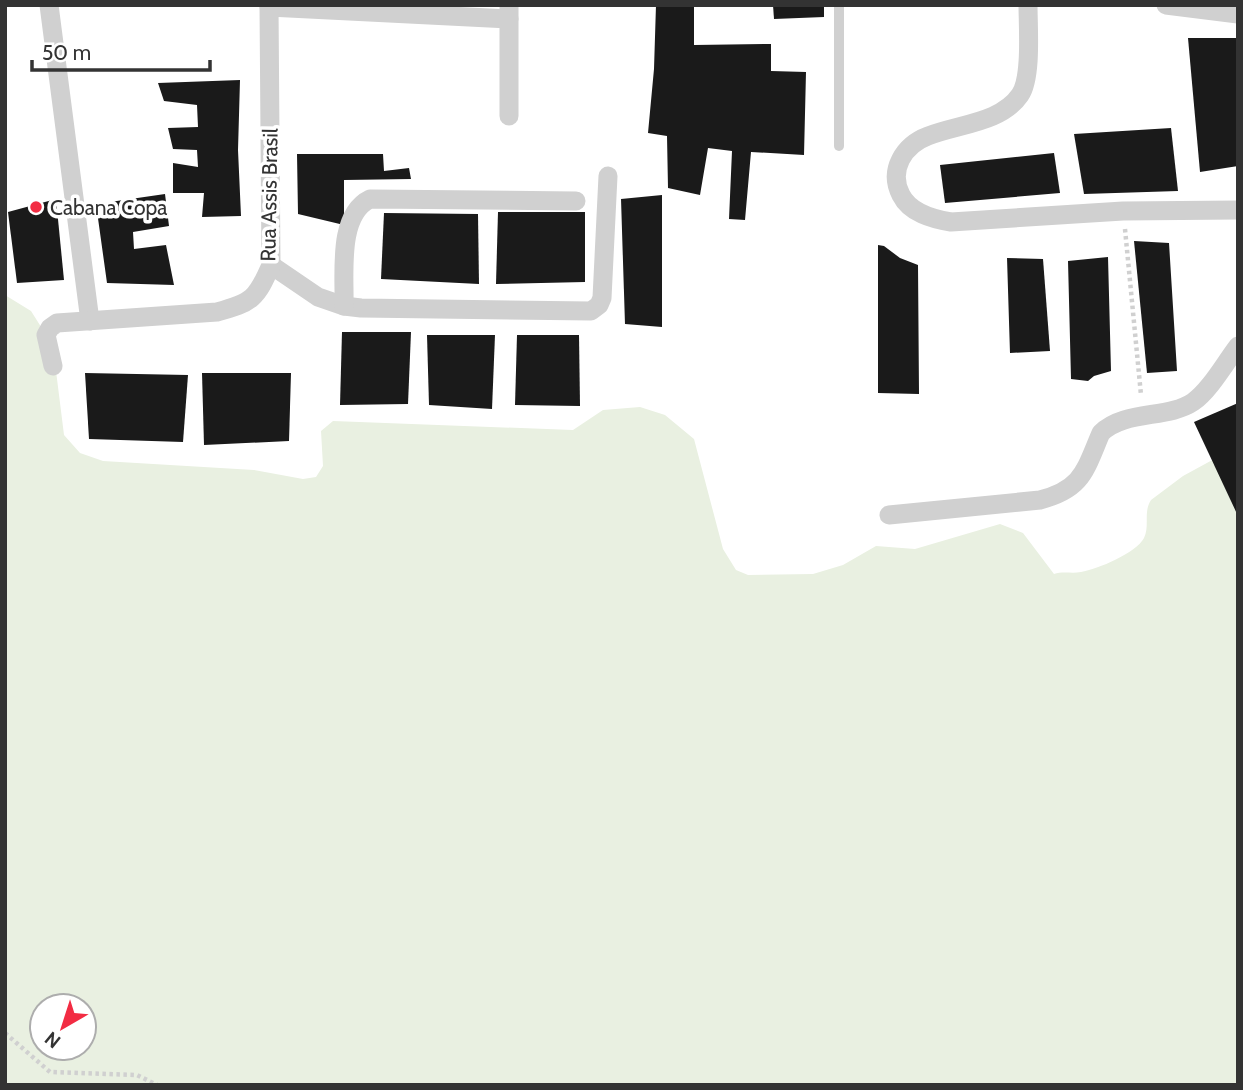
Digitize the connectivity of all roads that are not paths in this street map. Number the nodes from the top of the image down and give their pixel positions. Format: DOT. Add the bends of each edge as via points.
graph roads {
  1 [pos="49,5"];
  2 [pos="839,5"];
  3 [pos="1028,5"];
  4 [pos="1166,5"];
  5 [pos="269,6"];
  6 [pos="509,12"];
  7 [pos="1238,14"];
  8 [pos="509,116"];
  9 [pos="839,146"];
  10 [pos="608,176"];
  11 [pos="576,201"];
  12 [pos="1238,210"];
  13 [pos="271,265"];
  14 [pos="344,306"];
  15 [pos="90,321"];
  16 [pos="1238,346"];
  17 [pos="53,366"];
  18 [pos="889,515"];
  1 -- 15 [label="street"];
  2 -- 9 [label="lane"];
  3 -- 12 [label="street" via="1027,82 1020,96 987,118 926,136 910,147 896,172 904,200 920,214 951,222 1123,211"];
  4 -- 7 [label="street"];
  5 -- 6 [label="street"];
  5 -- 13 [label="street, Rua Assis Brasil"];
  6 -- 8 [label="street"];
  10 -- 14 [label="street" via="602,298 591,311"];
  11 -- 14 [label="street" via="370,200 354,214 347,230"];
  13 -- 14 [label="street" via="318,297"];
  13 -- 15 [label="street, Rua Assis Brasil" via="260,289 242,306 217,312"];
  15 -- 17 [label="street, Rua Assis Brasil" via="64,321 50,328 46,342"];
  16 -- 18 [label="street" via="1193,402 1106,428 1080,477 1057,496"];
}
